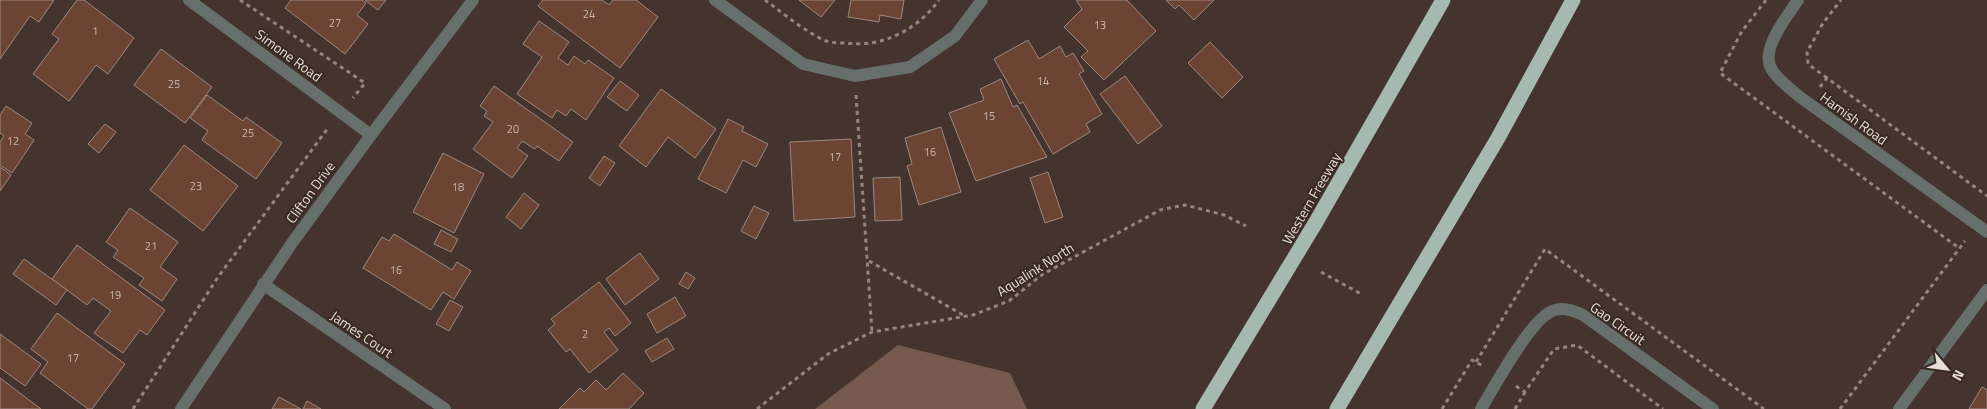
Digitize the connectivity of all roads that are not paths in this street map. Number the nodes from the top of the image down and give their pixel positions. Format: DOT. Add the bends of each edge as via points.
graph roads {
  1 [pos="189,0"];
  2 [pos="473,0"];
  3 [pos="715,0"];
  4 [pos="982,0"];
  5 [pos="1443,0"];
  6 [pos="1573,0"];
  7 [pos="1798,0"];
  8 [pos="370,135"];
  9 [pos="1982,228"];
  10 [pos="263,284"];
  11 [pos="1987,290"];
  12 [pos="181,409"];
  13 [pos="445,409"];
  14 [pos="1203,409"];
  15 [pos="1337,409"];
  16 [pos="1481,409"];
  17 [pos="1713,409"];
  18 [pos="1899,409"];
  1 -- 8 [label="street, Simone Road"];
  2 -- 8 [label="street, Clifton Drive"];
  3 -- 4 [label="street" via="803,64 855,76 910,67 956,36"];
  5 -- 14 [label="highway, Western Freeway" via="1316,222"];
  6 -- 15 [label="highway" via="1498,138"];
  7 -- 9 [label="street, Hamish Road" via="1769,50 1767,60 1771,69 1809,103"];
  8 -- 10 [label="street, Clifton Drive"];
  10 -- 12 [label="street, Clifton Drive"];
  10 -- 13 [label="street, James Court"];
  11 -- 18 [label="street"];
  16 -- 17 [label="street, Gao Circuit" via="1535,325 1550,312 1567,308 1583,315"];
}
